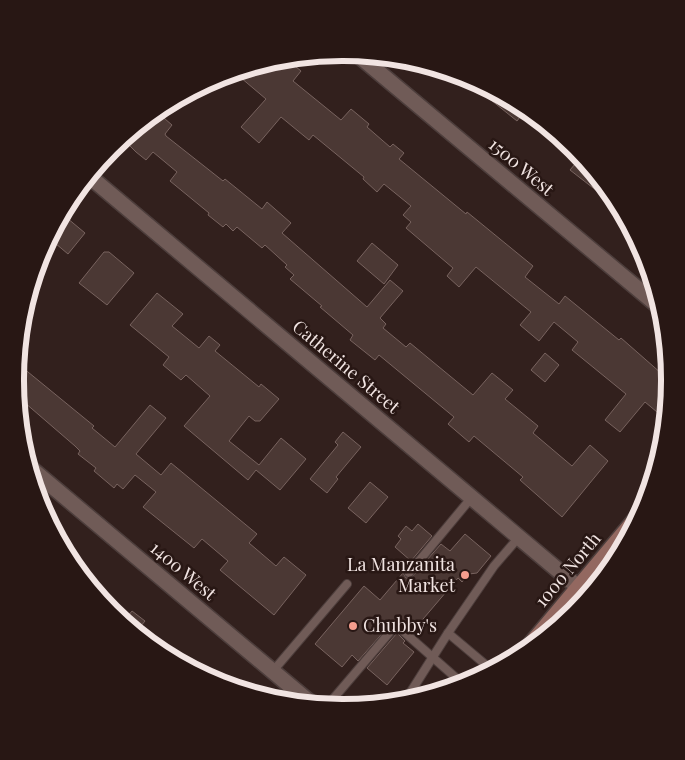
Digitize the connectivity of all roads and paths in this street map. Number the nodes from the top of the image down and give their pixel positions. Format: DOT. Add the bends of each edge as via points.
graph roads {
  1 [pos="367,62"];
  2 [pos="94,181"];
  3 [pos="650,299"];
  4 [pos="39,475"];
  5 [pos="472,497"];
  6 [pos="519,537"];
  7 [pos="619,538"];
  8 [pos="408,573"];
  9 [pos="347,584"];
  10 [pos="578,587"];
  11 [pos="543,628"];
  12 [pos="448,633"];
  13 [pos="434,658"];
  14 [pos="486,665"];
  15 [pos="273,671"];
  16 [pos="456,677"];
  17 [pos="411,691"];
  18 [pos="303,696"];
  19 [pos="333,699"];
  1 -- 3 [label="street, 1500 West"];
  2 -- 5 [label="street, Catherine Street"];
  4 -- 15 [label="street, 1400 West"];
  5 -- 6 [label="street, Catherine Street"];
  5 -- 8 [label="lane"];
  6 -- 10 [label="street, Catherine Street"];
  6 -- 12 [label="lane" via="494,566"];
  7 -- 10 [label="street, 1000 North"];
  9 -- 15 [label="lane"];
  10 -- 11 [label="street, 1000 North"];
  12 -- 13 [label="lane"];
  12 -- 14 [label="lane"];
  13 -- 16 [label="lane"];
  13 -- 17 [label="lane"];
  13 -- 19 [label="lane" via="396,625"];
  15 -- 18 [label="street, 1400 West"];
}
